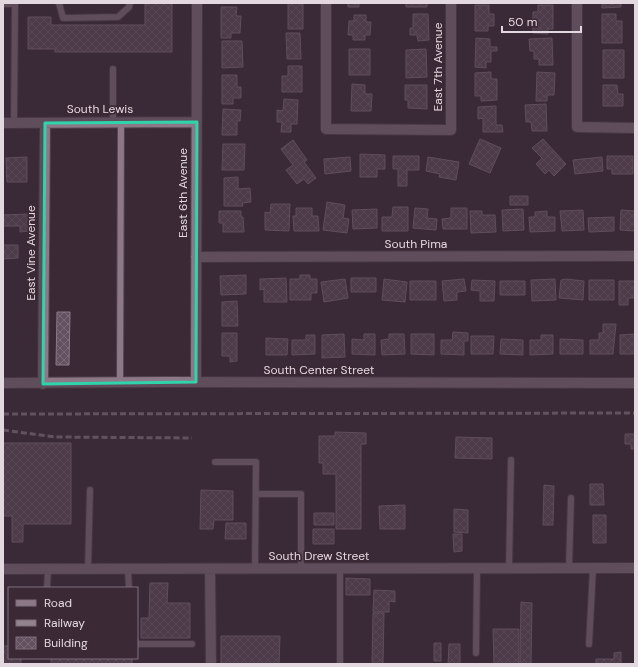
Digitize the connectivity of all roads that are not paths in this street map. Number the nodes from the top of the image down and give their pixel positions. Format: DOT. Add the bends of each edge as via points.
graph roads {
  1 [pos="15,3"];
  2 [pos="59,3"];
  3 [pos="130,3"];
  4 [pos="197,3"];
  5 [pos="326,3"];
  6 [pos="450,3"];
  7 [pos="577,3"];
  8 [pos="3,4"];
  9 [pos="113,70"];
  10 [pos="14,122"];
  11 [pos="117,122"];
  12 [pos="197,122"];
  13 [pos="3,123"];
  14 [pos="45,123"];
  15 [pos="635,128"];
  16 [pos="635,256"];
  17 [pos="196,257"];
  18 [pos="120,382"];
  19 [pos="196,382"];
  20 [pos="3,383"];
  21 [pos="43,384"];
  22 [pos="635,384"];
  23 [pos="511,460"];
  24 [pos="215,462"];
  25 [pos="90,490"];
  26 [pos="256,494"];
  27 [pos="571,498"];
  28 [pos="570,568"];
  29 [pos="593,568"];
  30 [pos="635,568"];
  31 [pos="3,569"];
  32 [pos="48,569"];
  33 [pos="88,569"];
  34 [pos="128,569"];
  35 [pos="210,569"];
  36 [pos="255,569"];
  37 [pos="301,569"];
  38 [pos="340,569"];
  39 [pos="477,569"];
  40 [pos="509,569"];
  41 [pos="47,587"];
  42 [pos="129,587"];
  43 [pos="138,644"];
  44 [pos="192,644"];
  45 [pos="589,644"];
  46 [pos="476,652"];
  47 [pos="211,664"];
  48 [pos="340,664"];
  1 -- 8 [label="lane"];
  1 -- 10 [label="lane"];
  2 -- 3 [label="lane" via="63,18 118,17"];
  4 -- 12 [label="street, East 6th Avenue"];
  5 -- 6 [label="street, East 7th Avenue" via="326,129 451,130"];
  7 -- 15 [label="street" via="576,127"];
  9 -- 11 [label="lane"];
  10 -- 13 [label="street, South Lewis"];
  10 -- 14 [label="street, South Lewis"];
  11 -- 12 [label="street, South Lewis"];
  11 -- 14 [label="street, South Lewis"];
  11 -- 18 [label="lane"];
  12 -- 17 [label="street, East 6th Avenue"];
  14 -- 21 [label="street, East Vine Avenue"];
  16 -- 17 [label="street, South Pima"];
  17 -- 19 [label="street, East 6th Avenue"];
  18 -- 19 [label="street, South Center Street"];
  18 -- 21 [label="street, South Center Street"];
  19 -- 22 [label="street, South Center Street"];
  20 -- 21 [label="street, South Center Street"];
  23 -- 40 [label="lane"];
  24 -- 26 [label="lane" via="256,462"];
  25 -- 33 [label="lane"];
  26 -- 36 [label="lane"];
  26 -- 37 [label="lane" via="301,494"];
  27 -- 28 [label="lane"];
  28 -- 29 [label="street, South Drew Street"];
  28 -- 40 [label="street, South Drew Street"];
  29 -- 30 [label="street, South Drew Street"];
  29 -- 45 [label="lane"];
  31 -- 32 [label="street, South Drew Street"];
  32 -- 33 [label="street, South Drew Street"];
  32 -- 41 [label="lane"];
  33 -- 34 [label="street, South Drew Street"];
  34 -- 35 [label="street, South Drew Street"];
  34 -- 42 [label="lane"];
  35 -- 36 [label="street, South Drew Street"];
  35 -- 47 [label="street"];
  36 -- 37 [label="street, South Drew Street"];
  37 -- 38 [label="street, South Drew Street"];
  38 -- 39 [label="street, South Drew Street"];
  38 -- 48 [label="lane"];
  39 -- 40 [label="street, South Drew Street"];
  39 -- 46 [label="lane"];
  43 -- 44 [label="lane"];
}
